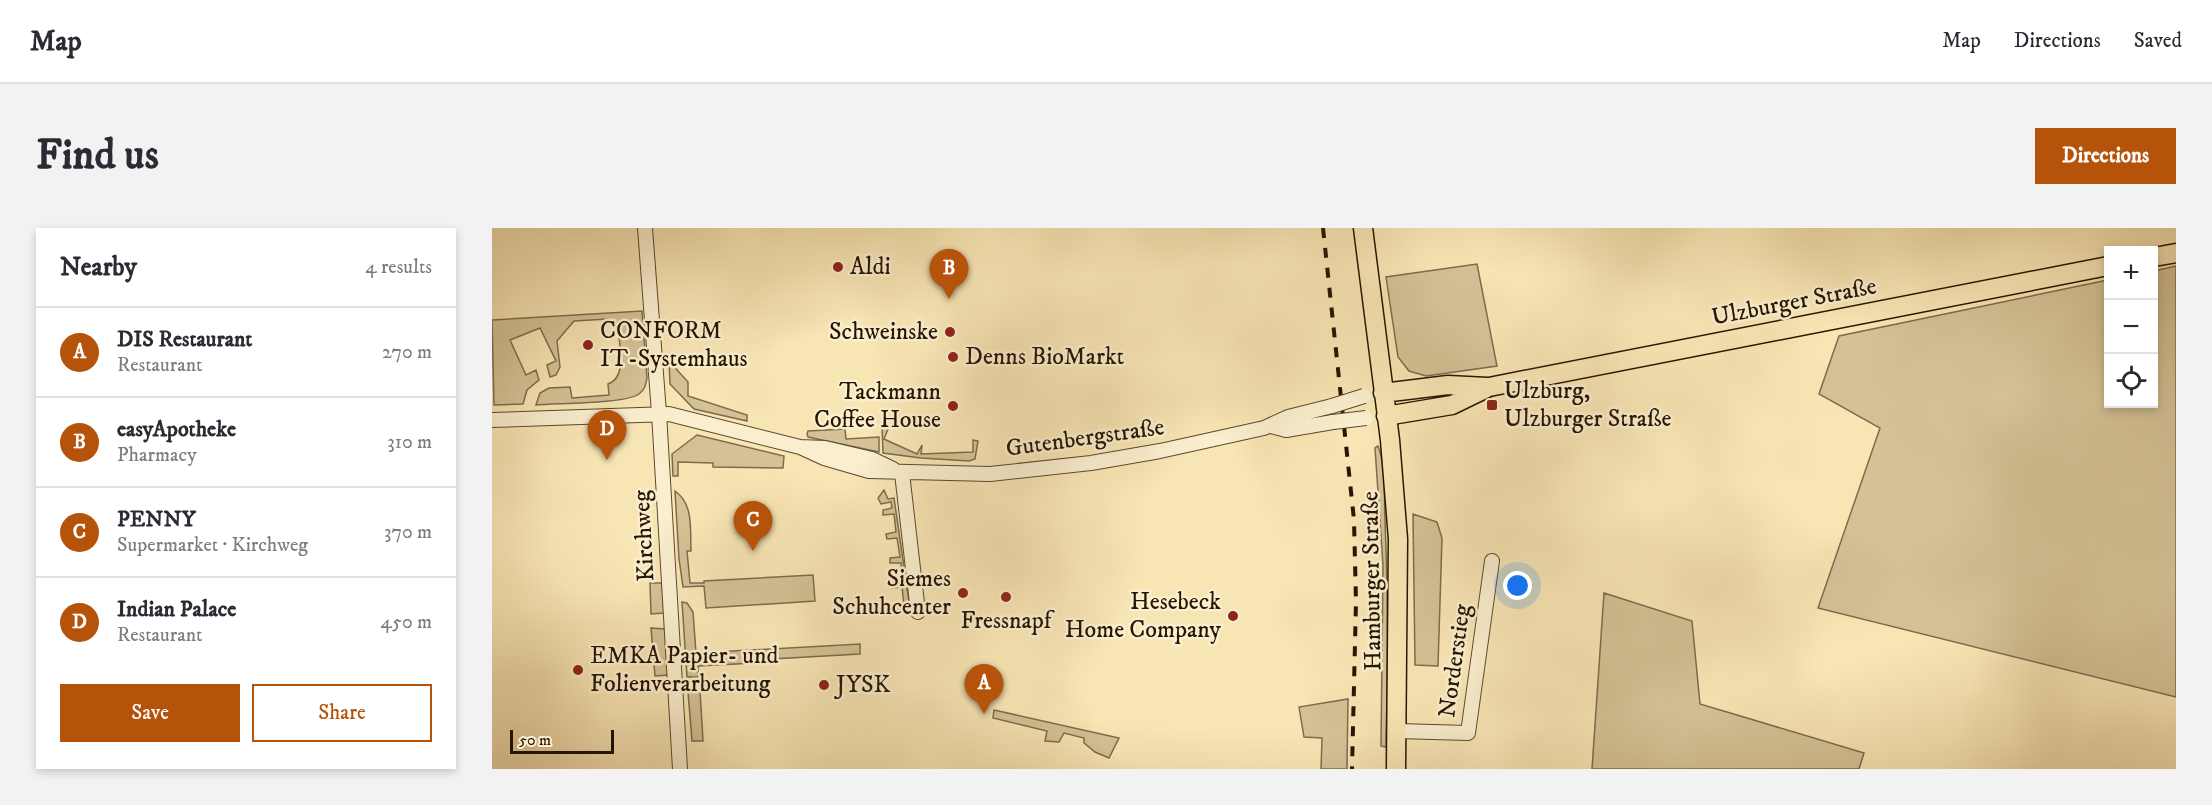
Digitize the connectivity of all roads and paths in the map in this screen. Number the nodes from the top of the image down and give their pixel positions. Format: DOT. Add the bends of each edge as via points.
graph roads {
  1 [pos="645,228"];
  2 [pos="1363,228"];
  3 [pos="2176,253"];
  4 [pos="2158,256"];
  5 [pos="2104,267"];
  6 [pos="1489,387"];
  7 [pos="1383,393"];
  8 [pos="659,413"];
  9 [pos="1386,416"];
  10 [pos="492,420"];
  11 [pos="1271,426"];
  12 [pos="902,473"];
  13 [pos="1492,561"];
  14 [pos="918,612"];
  15 [pos="1398,731"];
  16 [pos="680,769"];
  17 [pos="1396,769"];
  1 -- 8 [label="street, Kirchweg"];
  2 -- 7 [label="main road, Hamburger Straße"];
  3 -- 4 [label="main road"];
  5 -- 6 [label="main road, Ulzburger Straße"];
  6 -- 7 [label="main road, Ulzburger Straße" via="1448,385"];
  6 -- 9 [label="main road, Ulzburger Straße" via="1452,405"];
  7 -- 9 [label="main road, Hamburger Straße"];
  7 -- 11 [label="street, Gutenbergstraße, bridge" via="1288,417"];
  8 -- 10 [label="street, Gutenbergstraße"];
  8 -- 12 [label="street, Gutenbergstraße" via="800,447 869,471"];
  8 -- 16 [label="street, Kirchweg"];
  9 -- 11 [label="street, Gutenbergstraße, bridge" via="1286,430"];
  9 -- 15 [label="main road, Hamburger Straße" via="1398,539"];
  11 -- 12 [label="street, Gutenbergstraße" via="1091,463 990,474"];
  12 -- 14 [label="street"];
  13 -- 15 [label="street, Norderstieg" via="1468,733"];
  15 -- 17 [label="main road, Hamburger Straße"];
}
